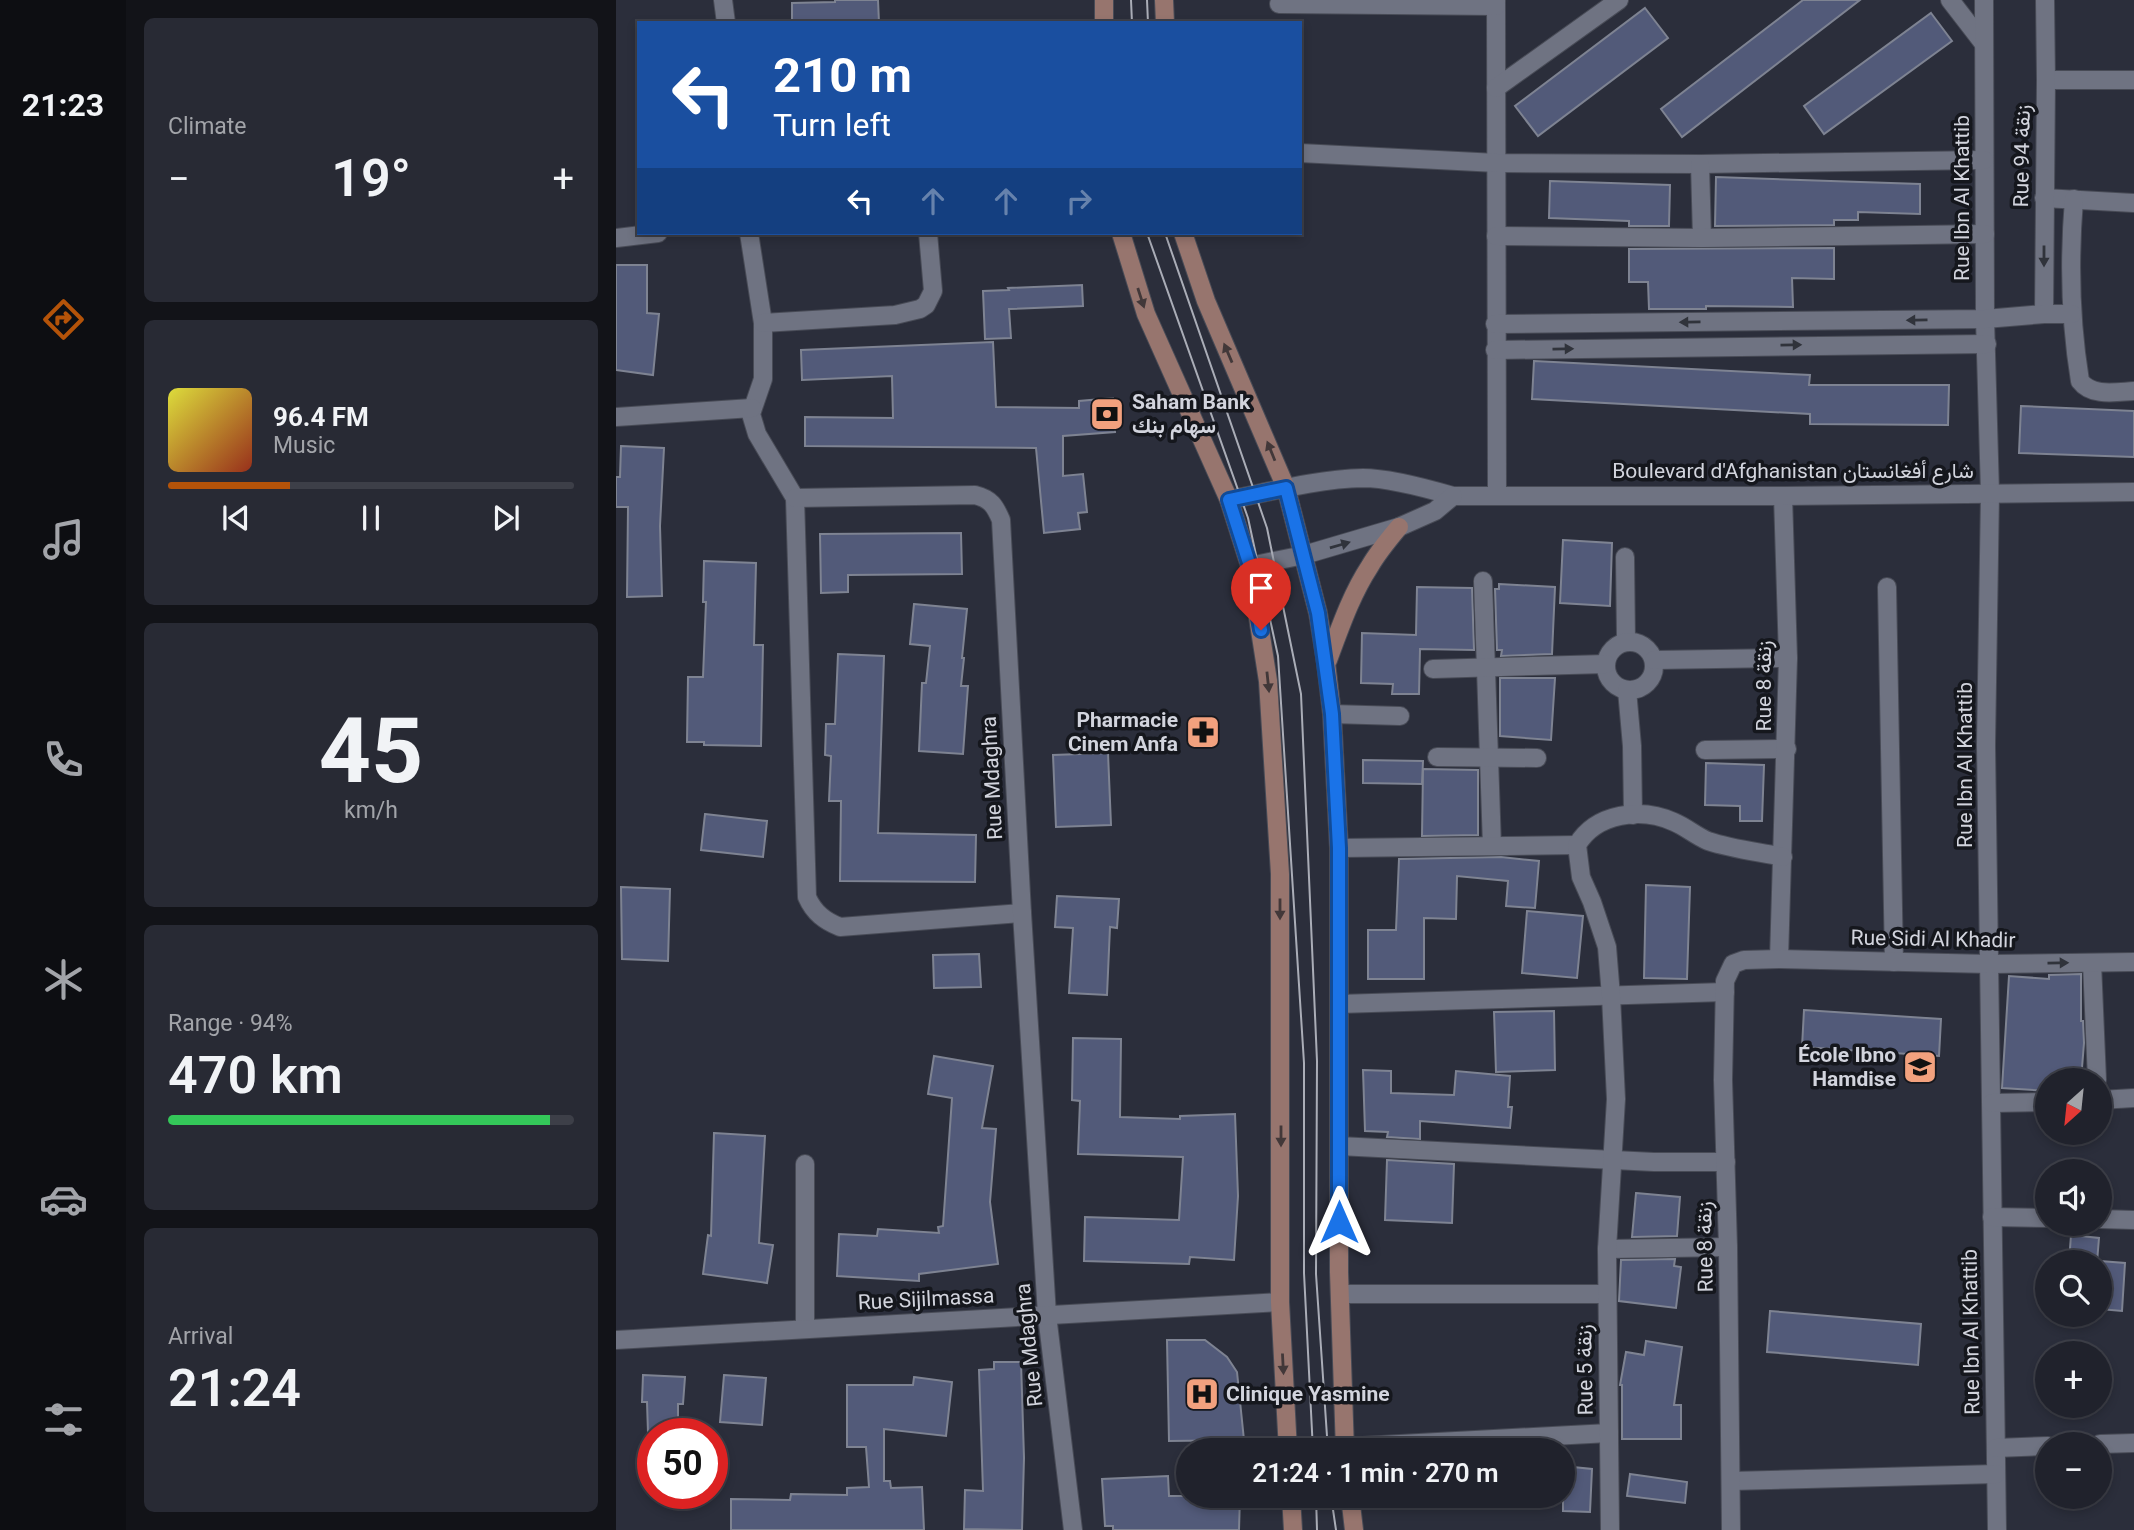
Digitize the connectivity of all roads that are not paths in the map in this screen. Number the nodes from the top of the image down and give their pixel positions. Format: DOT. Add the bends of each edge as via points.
graph roads {
  1 [pos="723,0"];
  2 [pos="1104,0"];
  3 [pos="1164,0"];
  4 [pos="1619,0"];
  5 [pos="1950,0"];
  6 [pos="1984,0"];
  7 [pos="2045,0"];
  8 [pos="1279,2"];
  9 [pos="1496,3"];
  10 [pos="726,21"];
  11 [pos="1104,21"];
  12 [pos="1166,21"];
  13 [pos="1278,21"];
  14 [pos="1984,44"];
  15 [pos="2046,80"];
  16 [pos="2134,80"];
  17 [pos="1496,88"];
  18 [pos="1302,153"];
  19 [pos="1984,160"];
  20 [pos="1497,163"];
  21 [pos="1700,164"];
  22 [pos="2044,198"];
  23 [pos="2074,199"];
  24 [pos="2134,203"];
  25 [pos="1985,234"];
  26 [pos="641,235"];
  27 [pos="749,235"];
  28 [pos="928,235"];
  29 [pos="1122,235"];
  30 [pos="1184,235"];
  31 [pos="1496,236"];
  32 [pos="616,238"];
  33 [pos="1702,238"];
  34 [pos="2044,314"];
  35 [pos="2072,314"];
  36 [pos="1985,319"];
  37 [pos="1820,320"];
  38 [pos="763,323"];
  39 [pos="1495,324"];
  40 [pos="1822,344"];
  41 [pos="1987,344"];
  42 [pos="1495,350"];
  43 [pos="2134,391"];
  44 [pos="752,408"];
  45 [pos="616,417"];
  46 [pos="1286,488"];
  47 [pos="2134,492"];
  48 [pos="1990,493"];
  49 [pos="1452,496"];
  50 [pos="1497,496"];
  51 [pos="1783,496"];
  52 [pos="795,499"];
  53 [pos="1229,500"];
  54 [pos="1399,527"];
  55 [pos="1304,555"];
  56 [pos="1625,557"];
  57 [pos="1250,566"];
  58 [pos="1483,580"];
  59 [pos="1887,586"];
  60 [pos="1626,641"];
  61 [pos="1788,658"];
  62 [pos="1654,660"];
  63 [pos="1326,663"];
  64 [pos="1606,664"];
  65 [pos="1487,667"];
  66 [pos="1433,669"];
  67 [pos="1627,690"];
  68 [pos="1332,714"];
  69 [pos="1400,716"];
  70 [pos="1705,750"];
  71 [pos="1787,750"];
  72 [pos="1437,757"];
  73 [pos="1488,757"];
  74 [pos="1537,758"];
  75 [pos="1633,815"];
  76 [pos="1577,845"];
  77 [pos="1492,846"];
  78 [pos="1339,848"];
  79 [pos="1783,857"];
  80 [pos="1022,913"];
  81 [pos="1779,959"];
  82 [pos="1894,962"];
  83 [pos="2134,962"];
  84 [pos="2092,963"];
  85 [pos="1733,964"];
  86 [pos="1989,964"];
  87 [pos="1725,992"];
  88 [pos="1611,996"];
  89 [pos="1339,1004"];
  90 [pos="2096,1068"];
  91 [pos="2134,1098"];
  92 [pos="2112,1099"];
  93 [pos="2035,1102"];
  94 [pos="1992,1103"];
  95 [pos="1339,1146"];
  96 [pos="1613,1159"];
  97 [pos="1726,1163"];
  98 [pos="805,1164"];
  99 [pos="1992,1217"];
  100 [pos="2035,1218"];
  101 [pos="2112,1219"];
  102 [pos="2134,1220"];
  103 [pos="1728,1247"];
  104 [pos="1607,1250"];
  105 [pos="1339,1294"];
  106 [pos="1607,1294"];
  107 [pos="1280,1302"];
  108 [pos="1047,1315"];
  109 [pos="805,1329"];
  110 [pos="616,1340"];
  111 [pos="1609,1433"];
  112 [pos="1287,1438"];
  113 [pos="1344,1438"];
  114 [pos="1526,1438"];
  115 [pos="2134,1443"];
  116 [pos="2112,1444"];
  117 [pos="2035,1446"];
  118 [pos="1996,1448"];
  119 [pos="1996,1474"];
  120 [pos="1731,1481"];
  121 [pos="1292,1508"];
  122 [pos="1351,1508"];
  123 [pos="1073,1530"];
  124 [pos="1293,1530"];
  125 [pos="1354,1530"];
  126 [pos="1610,1530"];
  127 [pos="1731,1530"];
  128 [pos="1997,1530"];
  1 -- 10 [label="street"];
  2 -- 11 [label="main road"];
  3 -- 12 [label="main road"];
  4 -- 17 [label="street"];
  5 -- 14 [label="street"];
  6 -- 14 [label="street, Rue Ibn Al Khattib"];
  7 -- 15 [label="street, Rue 94 زنقة"];
  8 -- 9 [label="street"];
  8 -- 13 [label="street"];
  9 -- 17 [label="street"];
  14 -- 19 [label="street, Rue Ibn Al Khattib"];
  15 -- 16 [label="street"];
  15 -- 22 [label="street, Rue 94 زنقة"];
  17 -- 20 [label="street"];
  18 -- 20 [label="street"];
  19 -- 21 [label="street"];
  19 -- 25 [label="street, Rue Ibn Al Khattib"];
  20 -- 21 [label="street"];
  20 -- 31 [label="street"];
  21 -- 33 [label="street"];
  22 -- 23 [label="street"];
  22 -- 34 [label="street, Rue 94 زنقة, one-way"];
  23 -- 24 [label="street"];
  23 -- 35 [label="street"];
  25 -- 33 [label="street"];
  25 -- 36 [label="street, Rue Ibn Al Khattib"];
  26 -- 32 [label="street"];
  27 -- 38 [label="street"];
  28 -- 38 [label="street" via="933,291 920,309 895,315"];
  29 -- 53 [label="main road, one-way" via="1146,314"];
  46 -- 30 [label="main road, one-way" via="1206,301"];
  31 -- 33 [label="street"];
  31 -- 39 [label="street"];
  34 -- 35 [label="street"];
  34 -- 36 [label="street"];
  35 -- 43 [label="street" via="2080,381 2089,389"];
  36 -- 37 [label="street, one-way"];
  36 -- 41 [label="street, Rue Ibn Al Khattib"];
  37 -- 39 [label="street, one-way"];
  37 -- 40 [label="street"];
  38 -- 44 [label="street" via="763,379"];
  39 -- 42 [label="street"];
  40 -- 41 [label="street"];
  42 -- 40 [label="street, one-way"];
  41 -- 48 [label="street, Rue Ibn Al Khattib"];
  42 -- 50 [label="street"];
  44 -- 45 [label="street"];
  44 -- 52 [label="street" via="754,427"];
  46 -- 49 [label="street, Boulevard d'Afghanistan شارع أفغانستان" via="1364,478"];
  46 -- 53 [label="street, Boulevard d'Afghanistan شارع أفغانستان"];
  46 -- 55 [label="main road"];
  47 -- 48 [label="street, Boulevard d'Afghanistan شارع أفغانستان"];
  48 -- 51 [label="street, Boulevard d'Afghanistan شارع أفغانستان"];
  48 -- 86 [label="street, Rue Ibn Al Khattib"];
  49 -- 50 [label="street, Boulevard d'Afghanistan شارع أفغانستان"];
  49 -- 54 [label="street" via="1435,511"];
  50 -- 51 [label="street, Boulevard d'Afghanistan شارع أفغانستان"];
  51 -- 61 [label="street, Rue 8 زنقة"];
  52 -- 80 [label="street, Rue Mdaghra" via="975,495 993,503 1001,520"];
  52 -- 80 [label="street" via="810,905 841,927"];
  53 -- 57 [label="main road"];
  55 -- 54 [label="street, one-way"];
  54 -- 63 [label="main road" via="1359,583"];
  55 -- 57 [label="street"];
  55 -- 63 [label="main road"];
  56 -- 60 [label="street"];
  57 -- 107 [label="main road, one-way" via="1268,681 1280,874"];
  58 -- 65 [label="street"];
  59 -- 82 [label="street"];
  60 -- 62 [label="street" via="1644,645"];
  60 -- 64 [label="street" via="1612,649"];
  61 -- 62 [label="street"];
  61 -- 71 [label="street, Rue 8 زنقة"];
  62 -- 67 [label="street" via="1654,674 1646,685"];
  63 -- 68 [label="main road"];
  64 -- 65 [label="street"];
  64 -- 67 [label="street" via="1611,681"];
  65 -- 66 [label="street"];
  65 -- 73 [label="street"];
  67 -- 75 [label="street"];
  68 -- 69 [label="street"];
  68 -- 78 [label="main road"];
  70 -- 71 [label="street"];
  71 -- 79 [label="street, Rue 8 زنقة"];
  72 -- 73 [label="street"];
  73 -- 74 [label="street"];
  73 -- 77 [label="street"];
  75 -- 76 [label="street" via="1604,819 1588,829"];
  75 -- 79 [label="street" via="1671,821 1708,840"];
  76 -- 77 [label="street"];
  76 -- 88 [label="street, Rue 5 زنقة" via="1581,877 1607,947"];
  77 -- 78 [label="street"];
  78 -- 89 [label="main road"];
  79 -- 81 [label="street, Rue 8 زنقة"];
  80 -- 108 [label="street, Rue Mdaghra"];
  81 -- 82 [label="street, Rue Sidi Al Khadir"];
  81 -- 85 [label="street, Rue Sidi Al Khadir"];
  82 -- 86 [label="street, Rue Sidi Al Khadir"];
  83 -- 84 [label="street, Rue Sidi Al Khadir"];
  86 -- 84 [label="street, Rue Sidi Al Khadir, one-way"];
  84 -- 90 [label="street"];
  85 -- 87 [label="street, Rue 8 زنقة"];
  86 -- 94 [label="street, Rue Ibn Al Khattib"];
  87 -- 88 [label="street"];
  87 -- 97 [label="street, Rue 8 زنقة"];
  88 -- 89 [label="street"];
  88 -- 96 [label="street, Rue 5 زنقة" via="1616,1099"];
  89 -- 95 [label="main road"];
  91 -- 92 [label="street"];
  93 -- 94 [label="street"];
  94 -- 99 [label="street, Rue Ibn Al Khattib"];
  95 -- 96 [label="street"];
  95 -- 105 [label="main road"];
  96 -- 97 [label="street"];
  96 -- 104 [label="street, Rue 5 زنقة"];
  97 -- 103 [label="street, Rue 8 زنقة"];
  98 -- 109 [label="street"];
  99 -- 100 [label="street"];
  99 -- 118 [label="street, Rue Ibn Al Khattib"];
  101 -- 102 [label="street"];
  103 -- 104 [label="street"];
  103 -- 120 [label="street, Rue 8 زنقة"];
  104 -- 106 [label="street, Rue 5 زنقة"];
  105 -- 106 [label="street"];
  105 -- 113 [label="main road"];
  106 -- 111 [label="street, Rue 5 زنقة"];
  107 -- 108 [label="street, Rue Sijilmassa"];
  107 -- 112 [label="main road, one-way"];
  108 -- 109 [label="street, Rue Sijilmassa"];
  108 -- 123 [label="street, Rue Mdaghra"];
  109 -- 110 [label="street, Rue Sijilmassa"];
  111 -- 114 [label="street"];
  111 -- 126 [label="street, Rue 5 زنقة"];
  115 -- 116 [label="street"];
  117 -- 118 [label="street"];
  118 -- 119 [label="street, Rue Ibn Al Khattib"];
  119 -- 120 [label="street"];
  119 -- 128 [label="street, Rue Ibn Al Khattib"];
  120 -- 127 [label="street, Rue 8 زنقة"];
  121 -- 124 [label="main road"];
  122 -- 125 [label="main road"];
}
